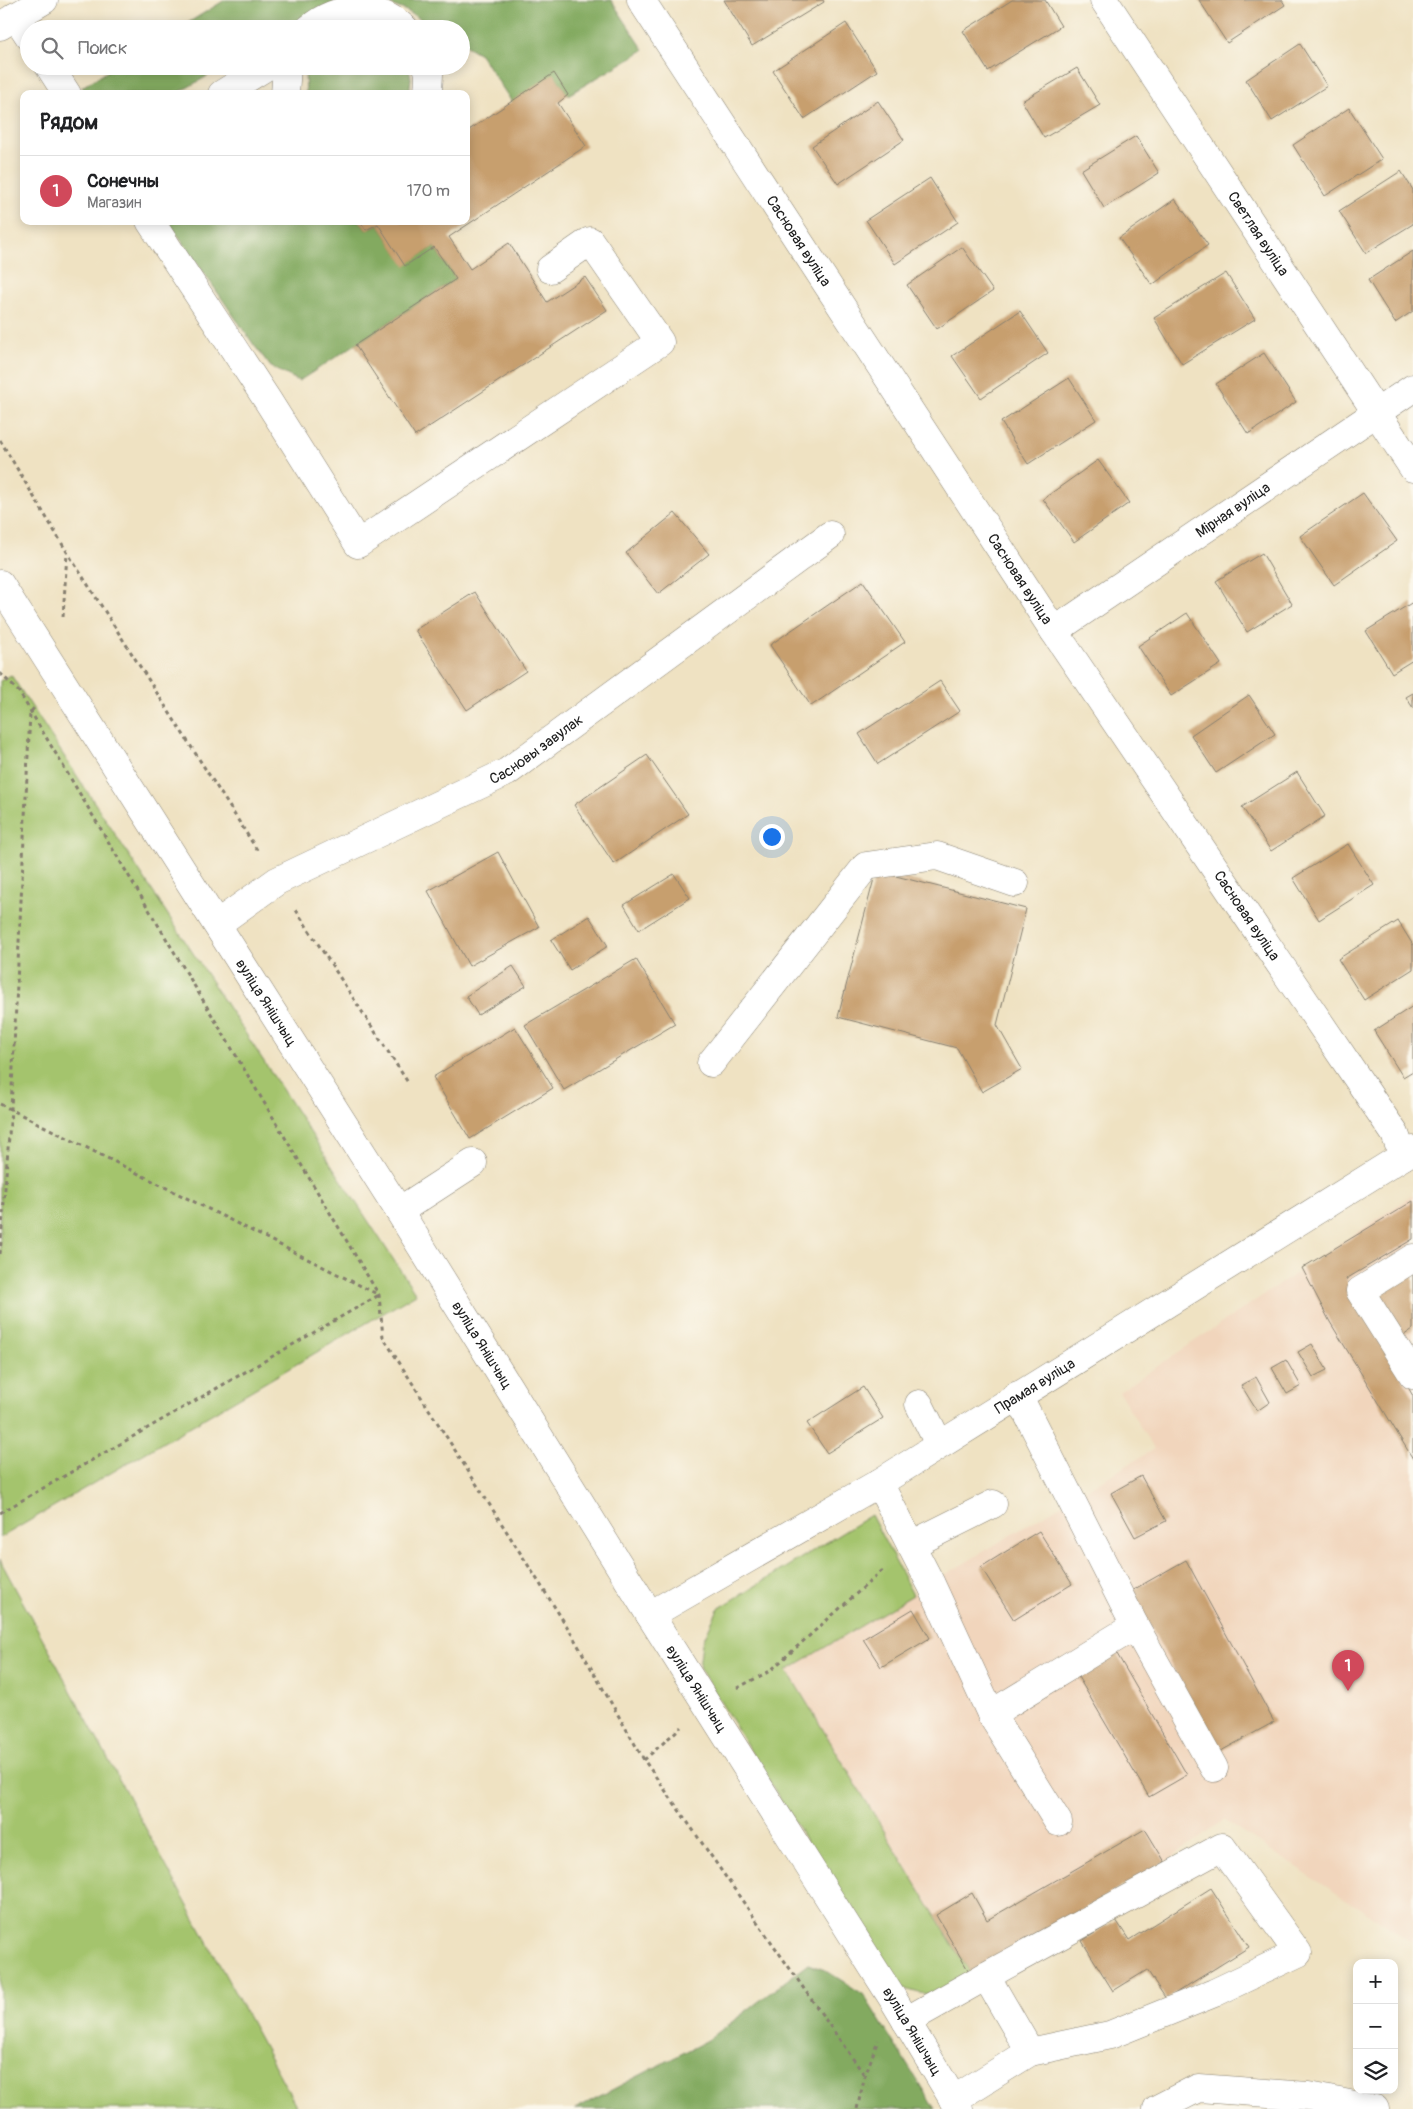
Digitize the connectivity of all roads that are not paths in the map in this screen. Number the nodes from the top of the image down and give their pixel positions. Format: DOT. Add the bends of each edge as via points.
graph roads {
  1 [pos="44,0"];
  2 [pos="641,0"];
  3 [pos="1104,0"];
  4 [pos="22,20"];
  5 [pos="319,20"];
  6 [pos="394,20"];
  7 [pos="55,75"];
  8 [pos="253,75"];
  9 [pos="287,75"];
  10 [pos="429,75"];
  11 [pos="64,90"];
  12 [pos="228,90"];
  13 [pos="286,90"];
  14 [pos="428,90"];
  15 [pos="153,225"];
  16 [pos="550,269"];
  17 [pos="1413,388"];
  18 [pos="1375,413"];
  19 [pos="1413,468"];
  20 [pos="830,535"];
  21 [pos="0,584"];
  22 [pos="8,615"];
  23 [pos="1054,631"];
  24 [pos="1015,883"];
  25 [pos="217,924"];
  26 [pos="711,1063"];
  27 [pos="1408,1153"];
  28 [pos="473,1163"];
  29 [pos="400,1211"];
  30 [pos="1413,1258"];
  31 [pos="1413,1375"];
  32 [pos="1018,1395"];
  33 [pos="919,1404"];
  34 [pos="939,1444"];
  35 [pos="879,1483"];
  36 [pos="993,1504"];
  37 [pos="911,1545"];
  38 [pos="650,1615"];
  39 [pos="1135,1626"];
  40 [pos="991,1714"];
  41 [pos="1214,1768"];
  42 [pos="1058,1822"];
  43 [pos="986,1976"];
  44 [pos="899,2010"];
  45 [pos="1030,2052"];
  46 [pos="1267,2101"];
  47 [pos="956,2104"];
  48 [pos="1157,2109"];
  49 [pos="1375,2109"];
  1 -- 4 [label="street"];
  2 -- 23 [label="street, Сасновая вуліца"];
  3 -- 18 [label="street, Светлая вуліца"];
  5 -- 6 [label="street" via="338,12 358,10 379,13"];
  7 -- 11 [label="street"];
  8 -- 12 [label="street"];
  9 -- 13 [label="street"];
  10 -- 14 [label="street"];
  15 -- 16 [label="street" via="358,544 660,342 590,241"];
  17 -- 18 [label="street, Мірная вуліца"];
  18 -- 19 [label="street, Светлая вуліца"];
  18 -- 23 [label="street, Мірная вуліца"];
  20 -- 25 [label="street, Сасновы завулак" via="507,772 277,881"];
  21 -- 22 [label="street, вуліца Янішчыц"];
  22 -- 25 [label="street, вуліца Янішчыц" via="59,675"];
  23 -- 27 [label="street, Сасновая вуліца"];
  24 -- 26 [label="street" via="937,856 866,866"];
  25 -- 29 [label="street, вуліца Янішчыц"];
  27 -- 32 [label="street, Прамая вуліца"];
  28 -- 29 [label="street"];
  29 -- 38 [label="street, вуліца Янішчыц"];
  30 -- 31 [label="street" via="1360,1291"];
  32 -- 34 [label="street, Прамая вуліца"];
  32 -- 39 [label="street"];
  33 -- 34 [label="street"];
  34 -- 35 [label="street, Прамая вуліца"];
  35 -- 37 [label="street"];
  35 -- 38 [label="street, Прамая вуліца"];
  36 -- 37 [label="street"];
  37 -- 40 [label="street"];
  38 -- 44 [label="street, вуліца Янішчыц"];
  39 -- 40 [label="street"];
  39 -- 41 [label="street"];
  40 -- 42 [label="street"];
  43 -- 44 [label="street"];
  43 -- 45 [label="street"];
  43 -- 45 [label="street" via="1222,1847 1298,1953 1214,1993 1110,2035"];
  44 -- 47 [label="street, вуліца Янішчыц"];
  45 -- 47 [label="street"];
  46 -- 48 [label="street" via="1198,2088"];
  46 -- 49 [label="street" via="1308,2096"];
}
